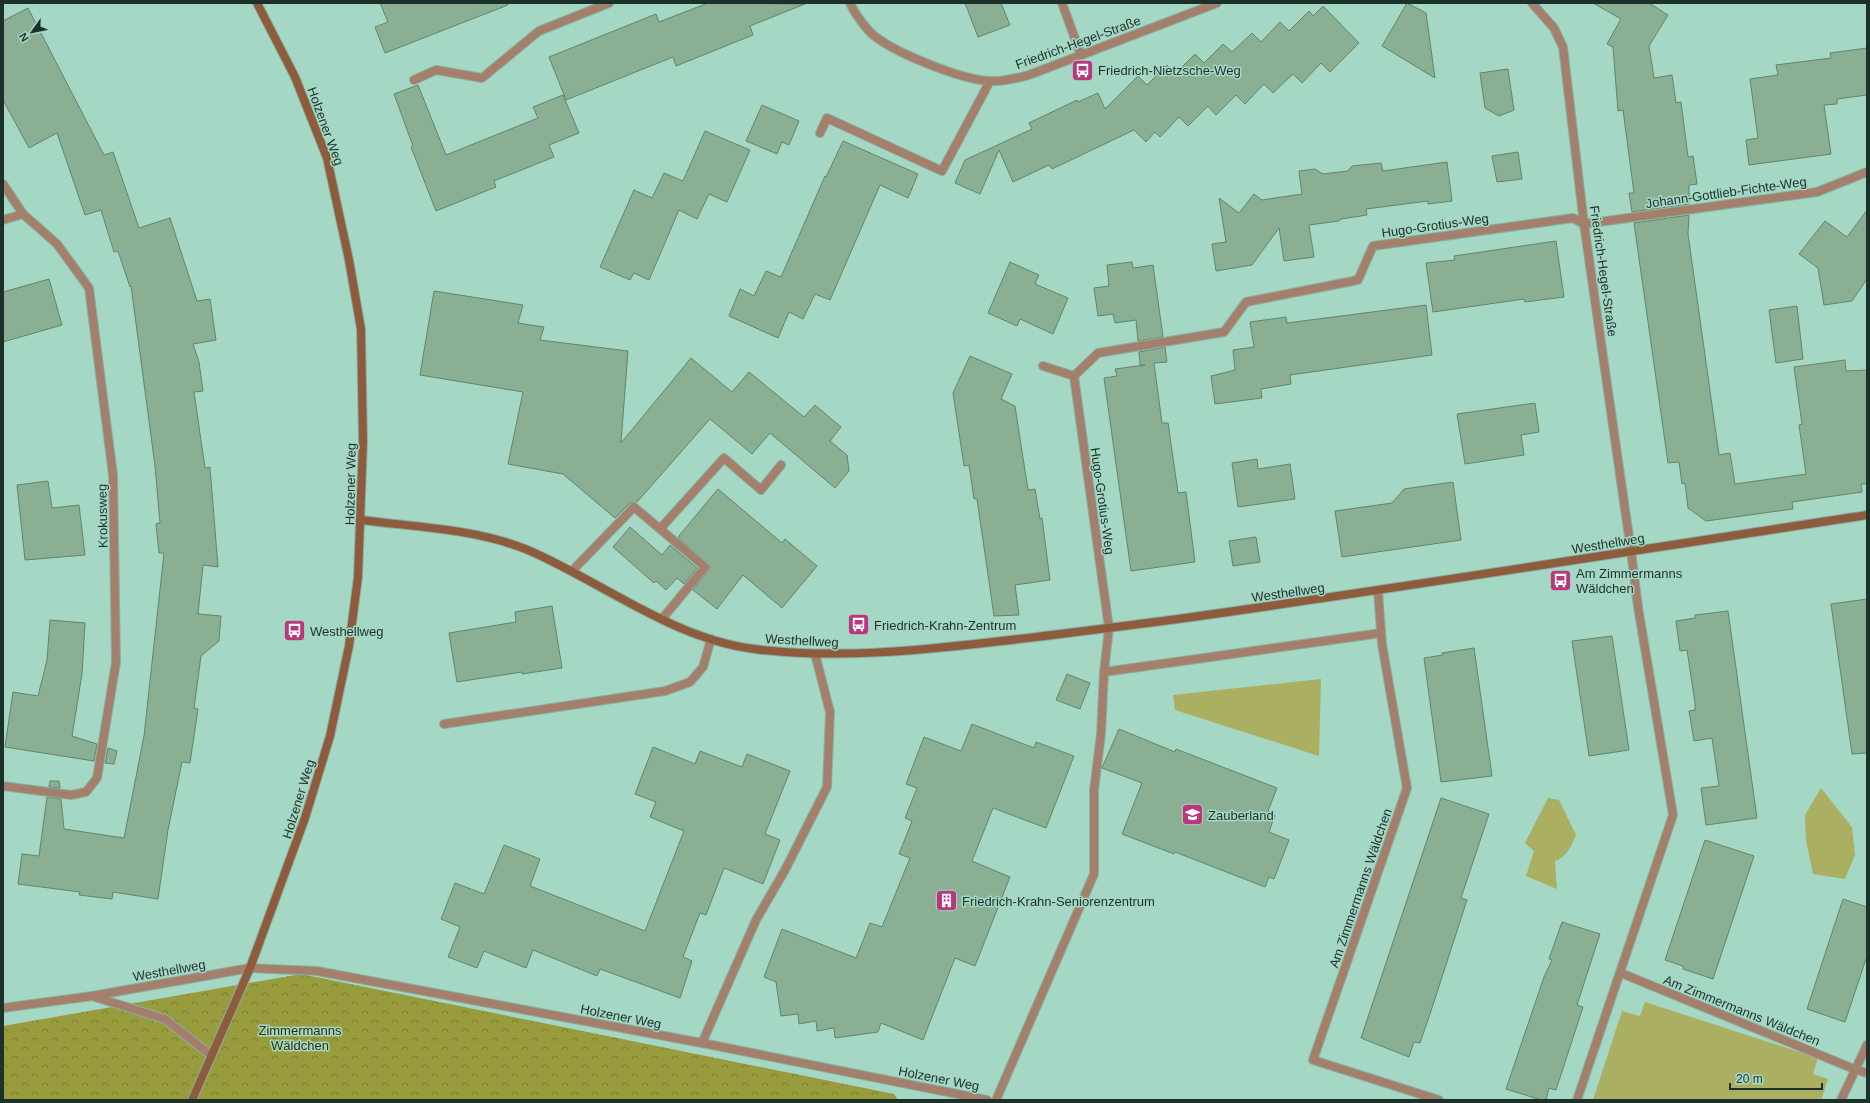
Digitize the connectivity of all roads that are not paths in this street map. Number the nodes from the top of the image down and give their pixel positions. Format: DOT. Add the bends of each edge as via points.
graph roads {
  1 [pos="257,3"];
  2 [pos="609,3"];
  3 [pos="850,3"];
  4 [pos="1062,3"];
  5 [pos="1217,3"];
  6 [pos="1532,3"];
  7 [pos="1081,55"];
  8 [pos="414,80"];
  9 [pos="990,81"];
  10 [pos="820,133"];
  11 [pos="1867,172"];
  12 [pos="3,184"];
  13 [pos="23,214"];
  14 [pos="3,220"];
  15 [pos="1584,224"];
  16 [pos="1043,366"];
  17 [pos="1074,376"];
  18 [pos="781,465"];
  19 [pos="1867,515"];
  20 [pos="361,520"];
  21 [pos="660,529"];
  22 [pos="1632,551"];
  23 [pos="572,571"];
  24 [pos="1378,591"];
  25 [pos="662,619"];
  26 [pos="1109,628"];
  27 [pos="1381,633"];
  28 [pos="711,639"];
  29 [pos="815,654"];
  30 [pos="1104,672"];
  31 [pos="444,724"];
  32 [pos="3,786"];
  33 [pos="250,968"];
  34 [pos="1620,973"];
  35 [pos="92,996"];
  36 [pos="3,1008"];
  37 [pos="702,1044"];
  38 [pos="1867,1045"];
  39 [pos="212,1056"];
  40 [pos="1854,1069"];
  41 [pos="1867,1072"];
  42 [pos="192,1100"];
  43 [pos="987,1100"];
  44 [pos="996,1100"];
  45 [pos="1439,1100"];
  46 [pos="1577,1100"];
  47 [pos="1841,1100"];
  1 -- 20 [label="street, Holzener Weg" via="295,77 327,158 350,260 361,329"];
  2 -- 8 [label="street" via="539,31 482,78 436,70"];
  3 -- 9 [label="street, Friedrich-Hegel-Straße" via="870,31 895,48 942,69 969,78"];
  4 -- 7 [label="street"];
  5 -- 7 [label="street, Friedrich-Hegel-Straße"];
  6 -- 15 [label="street, Friedrich-Hegel-Straße" via="1554,28 1563,47"];
  7 -- 9 [label="street, Friedrich-Hegel-Straße" via="1029,75"];
  9 -- 10 [label="street" via="942,171 827,118"];
  11 -- 15 [label="street, Johann-Gottlieb-Fichte-Weg" via="1817,192"];
  12 -- 13 [label="street, Krokusweg"];
  13 -- 14 [label="street"];
  13 -- 32 [label="street, Krokusweg" via="57,244 89,288 113,475 116,662 97,778 86,792 71,795"];
  15 -- 17 [label="street, Hugo-Grotius-Weg" via="1573,218 1373,246 1358,280 1246,302 1224,332 1098,353"];
  15 -- 22 [label="street, Friedrich-Hegel-Straße"];
  16 -- 17 [label="street"];
  17 -- 26 [label="street, Hugo-Grotius-Weg"];
  18 -- 21 [label="street" via="761,490 724,458"];
  19 -- 22 [label="street, Westhellweg"];
  20 -- 23 [label="street, Westhellweg" via="494,537"];
  20 -- 33 [label="street, Holzener Weg" via="358,577 349,646 330,736 292,856"];
  21 -- 23 [label="street" via="634,507"];
  21 -- 25 [label="street" via="705,567"];
  22 -- 24 [label="street, Westhellweg"];
  22 -- 34 [label="street" via="1638,607 1673,816"];
  23 -- 25 [label="street, Westhellweg"];
  24 -- 26 [label="street, Westhellweg"];
  24 -- 27 [label="street, Am Zimmermanns Wäldchen"];
  25 -- 28 [label="street, Westhellweg" via="686,631"];
  26 -- 29 [label="street, Westhellweg" via="925,650"];
  26 -- 30 [label="street, Hugo-Grotius-Weg"];
  27 -- 30 [label="street"];
  27 -- 45 [label="street, Am Zimmermanns Wäldchen" via="1407,788 1313,1060"];
  28 -- 29 [label="street, Westhellweg" via="749,649"];
  28 -- 31 [label="street" via="703,667 690,682 665,691"];
  29 -- 37 [label="street" via="830,712 828,787 756,920"];
  30 -- 44 [label="street, Hugo-Grotius-Weg" via="1101,734 1094,790 1094,874"];
  33 -- 35 [label="street, Westhellweg"];
  33 -- 37 [label="street, Holzener Weg" via="317,971"];
  33 -- 39 [label="street, Holzener Weg"];
  34 -- 40 [label="street, Am Zimmermanns Wäldchen"];
  34 -- 46 [label="street"];
  35 -- 36 [label="street, Westhellweg"];
  35 -- 39 [label="street, Westhellweg" via="165,1019"];
  37 -- 43 [label="street, Holzener Weg"];
  38 -- 40 [label="street"];
  39 -- 42 [label="street, Holzener Weg"];
  40 -- 41 [label="street, Am Zimmermanns Wäldchen"];
  40 -- 47 [label="street"];
}
